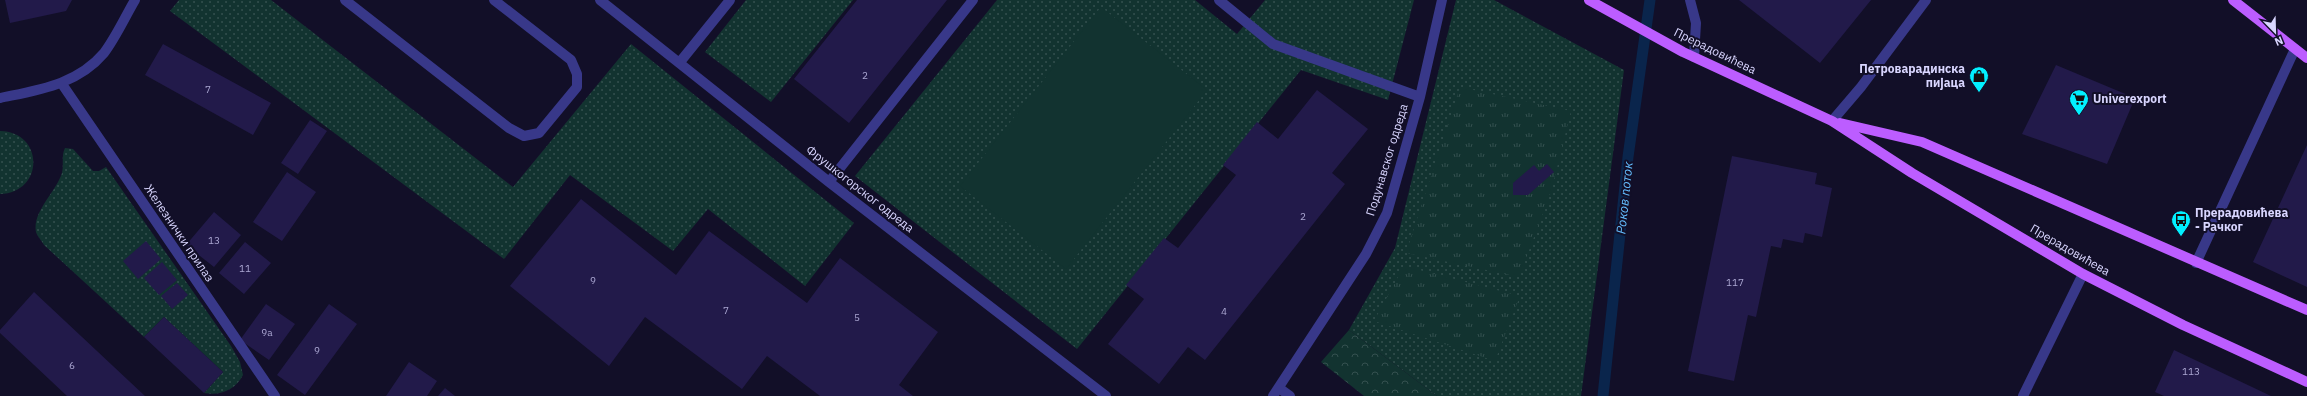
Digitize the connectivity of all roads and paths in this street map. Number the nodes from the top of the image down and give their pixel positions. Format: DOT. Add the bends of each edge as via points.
graph roads {
  1 [pos="135,0"];
  2 [pos="345,0"];
  3 [pos="494,0"];
  4 [pos="600,0"];
  5 [pos="730,0"];
  6 [pos="973,0"];
  7 [pos="1218,0"];
  8 [pos="1442,0"];
  9 [pos="1690,0"];
  10 [pos="1926,0"];
  11 [pos="2233,0"];
  12 [pos="1592,2"];
  13 [pos="2295,49"];
  14 [pos="1694,57"];
  15 [pos="2307,58"];
  16 [pos="680,62"];
  17 [pos="62,84"];
  18 [pos="1420,97"];
  19 [pos="0,98"];
  20 [pos="1832,121"];
  21 [pos="829,182"];
  22 [pos="2196,262"];
  23 [pos="2083,274"];
  24 [pos="2307,310"];
  25 [pos="2307,382"];
  26 [pos="1276,392"];
  27 [pos="275,396"];
  28 [pos="1106,396"];
  29 [pos="1290,396"];
  30 [pos="2023,396"];
  1 -- 17 [label="street" via="104,52 84,71"];
  2 -- 3 [label="street" via="509,128 524,136 539,133 577,87 577,74 571,60"];
  4 -- 16 [label="street, Фрушкогорског одреда"];
  5 -- 16 [label="street"];
  6 -- 21 [label="street"];
  7 -- 18 [label="street" via="1273,44"];
  8 -- 18 [label="street, Подунавског одреда"];
  9 -- 14 [label="street" via="1696,24"];
  10 -- 20 [label="street" via="1861,87"];
  11 -- 13 [label="main road"];
  12 -- 14 [label="main road, Прерадовићева"];
  13 -- 15 [label="main road"];
  13 -- 22 [label="street"];
  14 -- 20 [label="main road, Прерадовићева"];
  16 -- 21 [label="street, Фрушкогорског одреда"];
  17 -- 19 [label="street"];
  17 -- 27 [label="street, Железнички прилаз"];
  18 -- 26 [label="street, Подунавског одреда" via="1387,213 1366,254"];
  20 -- 22 [label="main road, Прерадовићева" via="1922,142"];
  20 -- 23 [label="main road, Прерадовићева" via="1912,173"];
  21 -- 28 [label="street, Фрушкогорског одреда"];
  22 -- 24 [label="main road, Прерадовићева"];
  23 -- 25 [label="main road, Прерадовићева" via="2183,325"];
  23 -- 30 [label="street"];
  26 -- 29 [label="street"];
}
